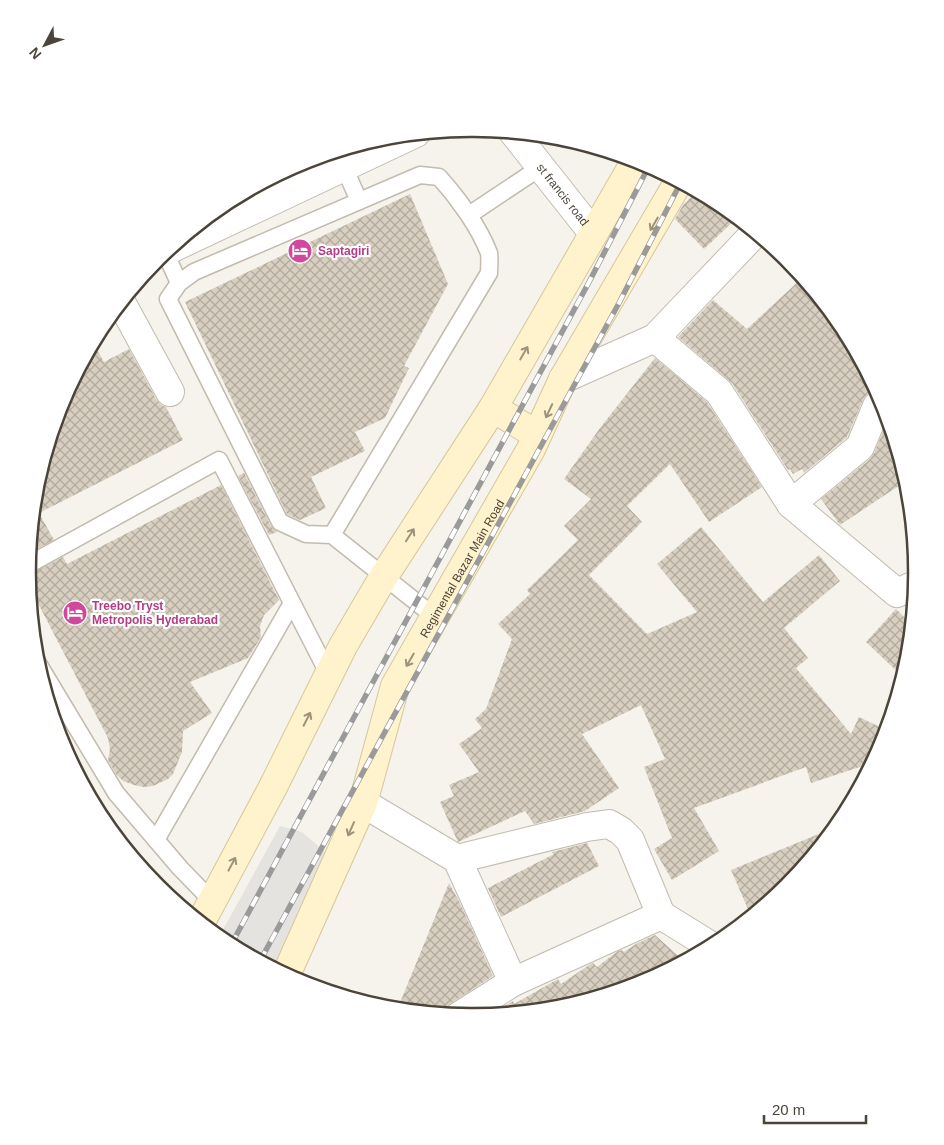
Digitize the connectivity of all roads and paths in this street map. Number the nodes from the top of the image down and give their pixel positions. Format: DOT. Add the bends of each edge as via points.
graph roads {
  1 [pos="519,139"];
  2 [pos="395,144"];
  3 [pos="344,167"];
  4 [pos="541,167"];
  5 [pos="632,167"];
  6 [pos="675,187"];
  7 [pos="358,201"];
  8 [pos="469,215"];
  9 [pos="593,233"];
  10 [pos="194,238"];
  11 [pos="750,238"];
  12 [pos="169,259"];
  13 [pos="178,283"];
  14 [pos="125,309"];
  15 [pos="655,338"];
  16 [pos="563,379"];
  17 [pos="170,392"];
  18 [pos="875,407"];
  19 [pos="493,408"];
  20 [pos="537,435"];
  21 [pos="791,504"];
  22 [pos="332,535"];
  23 [pos="36,560"];
  24 [pos="384,576"];
  25 [pos="907,595"];
  26 [pos="292,603"];
  27 [pos="435,617"];
  28 [pos="329,675"];
  29 [pos="51,685"];
  30 [pos="363,803"];
  31 [pos="156,840"];
  32 [pos="458,859"];
  33 [pos="206,912"];
  34 [pos="661,915"];
  35 [pos="704,941"];
  36 [pos="289,968"];
  37 [pos="513,982"];
  38 [pos="472,1008"];
  1 -- 4 [label="street, st francis road"];
  2 -- 3 [label="street"];
  3 -- 7 [label="lane"];
  3 -- 10 [label="street"];
  4 -- 8 [label="lane"];
  4 -- 9 [label="street, st francis road"];
  5 -- 9 [label="main road"];
  6 -- 16 [label="main road, Regimental Bazar Main Road, one-way"];
  7 -- 8 [label="lane" via="420,176 439,177"];
  7 -- 13 [label="lane" via="194,272"];
  8 -- 22 [label="lane" via="489,255 488,273"];
  19 -- 9 [label="main road, one-way"];
  11 -- 15 [label="street"];
  12 -- 13 [label="lane"];
  13 -- 22 [label="lane" via="168,299 280,522 306,534"];
  14 -- 17 [label="street"];
  15 -- 16 [label="street"];
  15 -- 21 [label="street" via="719,392"];
  16 -- 20 [label="main road, Regimental Bazar Main Road, one-way"];
  18 -- 21 [label="street" via="860,447"];
  19 -- 20 [label="main road"];
  24 -- 19 [label="main road, one-way"];
  20 -- 27 [label="main road, Regimental Bazar Main Road"];
  21 -- 25 [label="street"];
  22 -- 24 [label="lane"];
  23 -- 26 [label="lane" via="219,460"];
  24 -- 27 [label="lane"];
  24 -- 28 [label="main road"];
  26 -- 28 [label="lane"];
  26 -- 31 [label="lane"];
  27 -- 30 [label="main road, Regimental Bazar Main Road, one-way" via="396,686"];
  33 -- 28 [label="main road, one-way"];
  29 -- 31 [label="lane" via="116,793"];
  30 -- 32 [label="street"];
  30 -- 36 [label="main road, Regimental Bazar Main Road, one-way"];
  31 -- 33 [label="lane"];
  32 -- 34 [label="street" via="609,824 630,840"];
  32 -- 37 [label="street"];
  34 -- 35 [label="street"];
  34 -- 37 [label="street"];
  37 -- 38 [label="street"];
}
